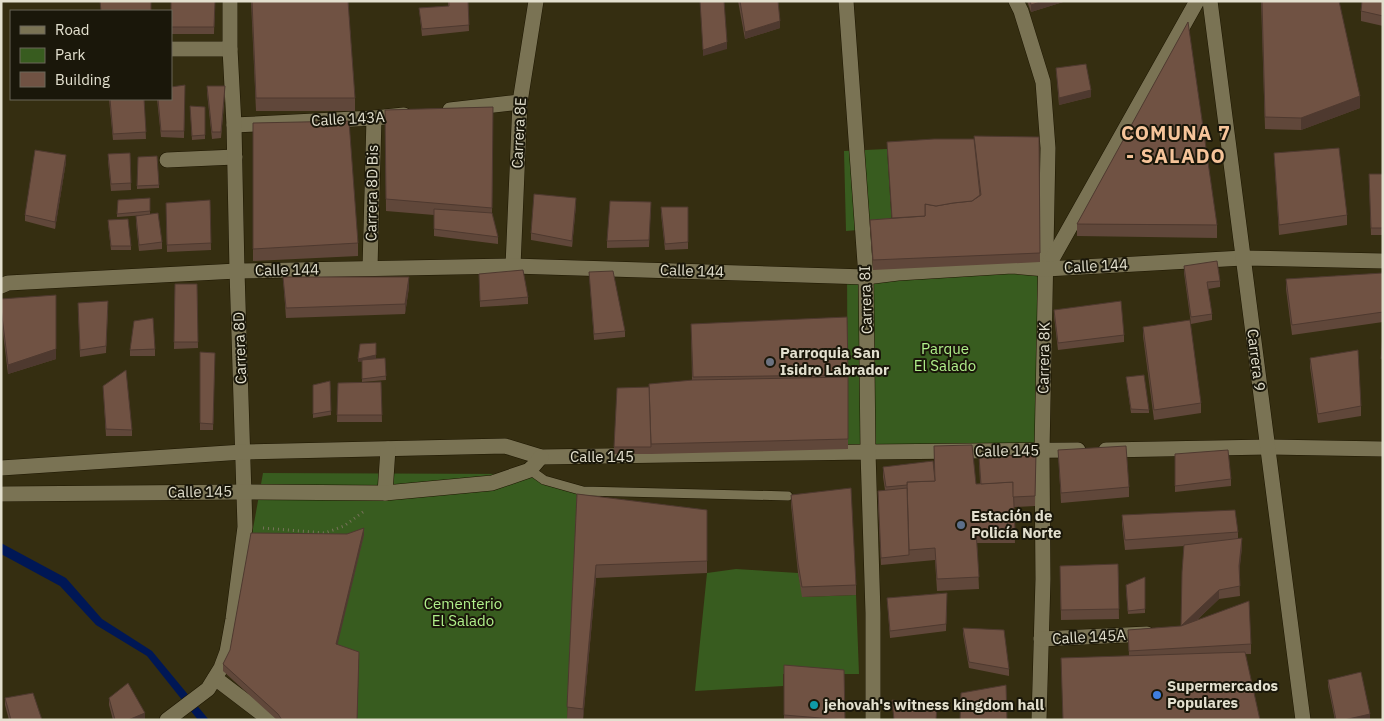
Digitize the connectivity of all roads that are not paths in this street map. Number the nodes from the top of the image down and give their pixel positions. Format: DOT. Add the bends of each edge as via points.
graph roads {
  1 [pos="230,1"];
  2 [pos="536,1"];
  3 [pos="846,1"];
  4 [pos="1016,1"];
  5 [pos="1197,1"];
  6 [pos="1210,1"];
  7 [pos="172,49"];
  8 [pos="230,49"];
  9 [pos="520,102"];
  10 [pos="374,118"];
  11 [pos="234,125"];
  12 [pos="235,157"];
  13 [pos="167,160"];
  14 [pos="1243,258"];
  15 [pos="1383,261"];
  16 [pos="513,266"];
  17 [pos="370,268"];
  18 [pos="1046,269"];
  19 [pos="237,271"];
  20 [pos="866,277"];
  21 [pos="1,286"];
  22 [pos="1268,447"];
  23 [pos="388,449"];
  24 [pos="1383,449"];
  25 [pos="1042,450"];
  26 [pos="243,452"];
  27 [pos="868,452"];
  28 [pos="534,455"];
  29 [pos="20,466"];
  30 [pos="1,468"];
  31 [pos="530,470"];
  32 [pos="244,492"];
  33 [pos="384,493"];
  34 [pos="1,494"];
  35 [pos="22,494"];
  36 [pos="788,496"];
  37 [pos="1166,633"];
  38 [pos="1041,639"];
  39 [pos="211,683"];
  40 [pos="173,716"];
  41 [pos="270,720"];
  42 [pos="873,720"];
  43 [pos="1038,720"];
  44 [pos="1303,720"];
  1 -- 8 [label="street, Carrera 8D"];
  2 -- 9 [label="street, Carrera 8E"];
  3 -- 20 [label="street, Carrera 8I"];
  4 -- 18 [label="street, Carrera 8K" via="1043,82 1048,148"];
  5 -- 18 [label="street"];
  6 -- 14 [label="street, Carrera 9"];
  7 -- 8 [label="street"];
  8 -- 11 [label="street, Carrera 8D"];
  9 -- 10 [label="street, Calle 143A"];
  9 -- 16 [label="street, Carrera 8E"];
  10 -- 11 [label="street, Calle 143A"];
  10 -- 17 [label="street, Carrera 8D Bis"];
  11 -- 12 [label="street, Carrera 8D"];
  12 -- 13 [label="street"];
  12 -- 19 [label="street, Carrera 8D"];
  14 -- 15 [label="street, Calle 144"];
  14 -- 18 [label="street, Calle 144"];
  14 -- 22 [label="street, Carrera 9"];
  16 -- 17 [label="street, Calle 144"];
  16 -- 20 [label="street, Calle 144"];
  17 -- 19 [label="street, Calle 144"];
  18 -- 20 [label="street, Calle 144" via="1012,266"];
  18 -- 25 [label="street, Carrera 8K"];
  19 -- 21 [label="street, Calle 144" via="8,283"];
  19 -- 26 [label="street, Carrera 8D"];
  20 -- 27 [label="street, Carrera 8I"];
  22 -- 24 [label="street, Calle 145"];
  22 -- 25 [label="street, Calle 145"];
  22 -- 44 [label="street, Carrera 9"];
  23 -- 26 [label="street, Calle 145"];
  23 -- 28 [label="street, Calle 145" via="505,446"];
  23 -- 33 [label="street"];
  25 -- 27 [label="street, Calle 145"];
  25 -- 38 [label="street, Carrera 8K"];
  26 -- 29 [label="street, Calle 145"];
  26 -- 32 [label="street, Carrera 8D"];
  27 -- 28 [label="street, Calle 145"];
  27 -- 42 [label="street, Carrera 8I"];
  28 -- 31 [label="street"];
  29 -- 30 [label="street, Calle 145"];
  29 -- 35 [label="street"];
  31 -- 33 [label="street, Calle 145" via="492,483"];
  31 -- 36 [label="lane" via="544,480 583,491"];
  32 -- 33 [label="street, Calle 145"];
  32 -- 35 [label="street, Calle 145"];
  32 -- 39 [label="street, Carrera 8D" via="245,527 234,618 226,652"];
  34 -- 35 [label="street, Calle 145"];
  37 -- 38 [label="street, Calle 145A"];
  38 -- 43 [label="street, Carrera 8K"];
  39 -- 40 [label="street"];
  39 -- 41 [label="street"];
}
